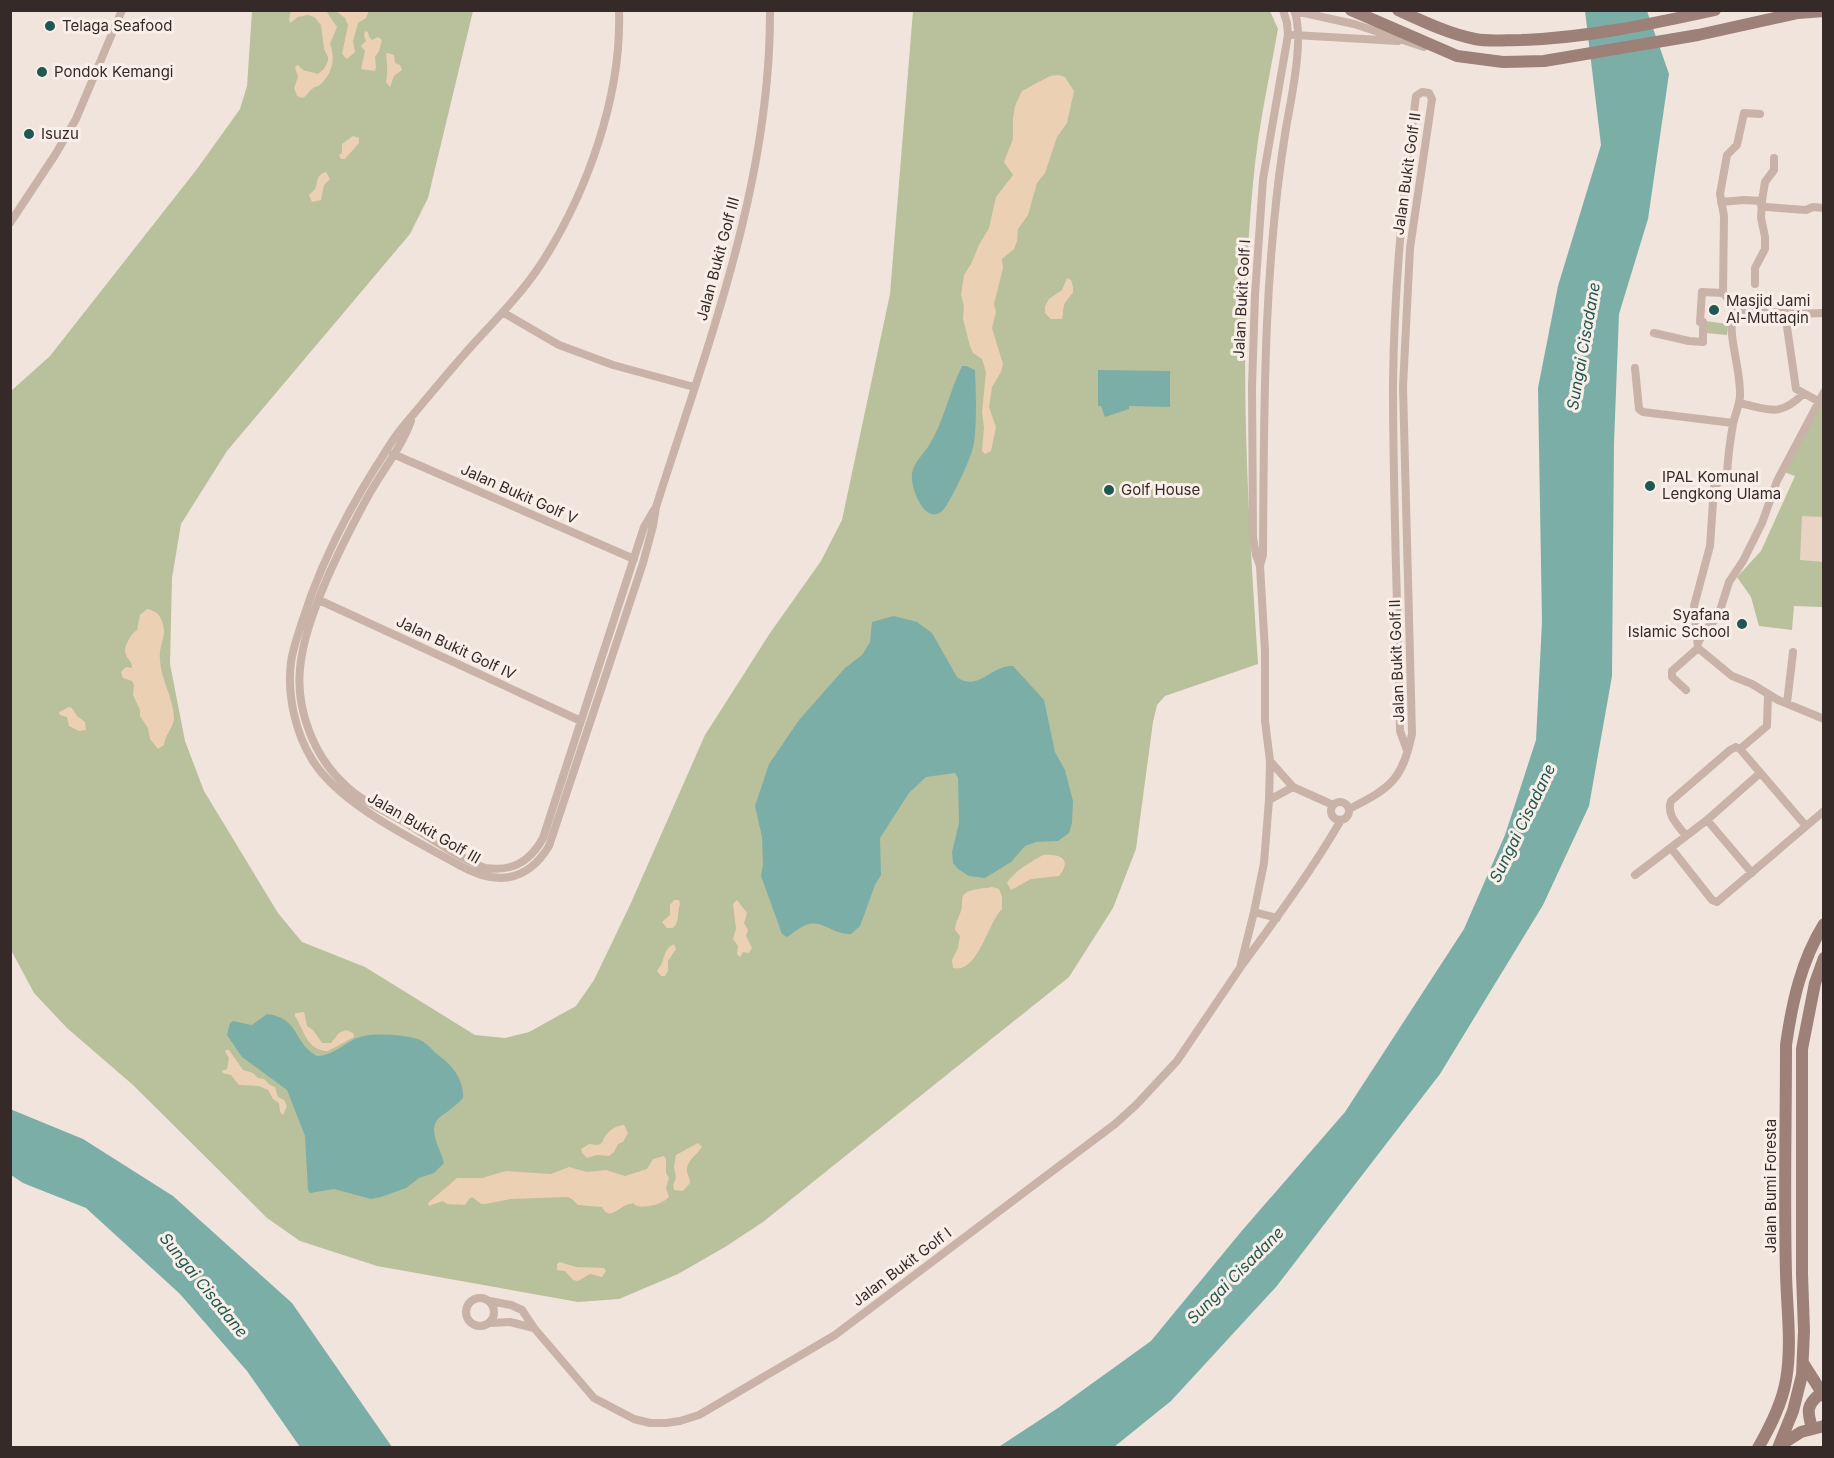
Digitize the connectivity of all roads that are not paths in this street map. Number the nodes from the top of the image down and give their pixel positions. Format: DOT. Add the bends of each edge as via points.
graph roads {
  1 [pos="122,10"];
  2 [pos="619,10"];
  3 [pos="770,10"];
  4 [pos="1283,10"];
  5 [pos="1351,10"];
  6 [pos="1398,10"];
  7 [pos="1714,10"];
  8 [pos="1824,11"];
  9 [pos="1288,35"];
  10 [pos="1298,35"];
  11 [pos="1404,40"];
  12 [pos="1456,56"];
  13 [pos="1760,114"];
  14 [pos="1774,158"];
  15 [pos="1721,202"];
  16 [pos="1761,203"];
  17 [pos="1824,208"];
  18 [pos="10,223"];
  19 [pos="1755,284"];
  20 [pos="1723,293"];
  21 [pos="1733,309"];
  22 [pos="504,313"];
  23 [pos="1785,313"];
  24 [pos="1824,313"];
  25 [pos="1654,333"];
  26 [pos="1635,368"];
  27 [pos="694,387"];
  28 [pos="1824,392"];
  29 [pos="1803,394"];
  30 [pos="1818,401"];
  31 [pos="1739,404"];
  32 [pos="412,417"];
  33 [pos="1734,423"];
  34 [pos="393,454"];
  35 [pos="656,507"];
  36 [pos="634,559"];
  37 [pos="1260,566"];
  38 [pos="319,600"];
  39 [pos="1699,647"];
  40 [pos="1793,652"];
  41 [pos="1684,688"];
  42 [pos="1768,695"];
  43 [pos="1786,704"];
  44 [pos="1824,719"];
  45 [pos="580,721"];
  46 [pos="1740,749"];
  47 [pos="1407,750"];
  48 [pos="1270,760"];
  49 [pos="1759,774"];
  50 [pos="1293,787"];
  51 [pos="1269,800"];
  52 [pos="1333,805"];
  53 [pos="1349,809"];
  54 [pos="1824,811"];
  55 [pos="1341,820"];
  56 [pos="1707,820"];
  57 [pos="1806,826"];
  58 [pos="1686,836"];
  59 [pos="1671,848"];
  60 [pos="1752,873"];
  61 [pos="1635,875"];
  62 [pos="1254,912"];
  63 [pos="1277,918"];
  64 [pos="1824,924"];
  65 [pos="1824,958"];
  66 [pos="1240,968"];
  67 [pos="1786,1274"];
  68 [pos="1802,1274"];
  69 [pos="490,1301"];
  70 [pos="490,1323"];
  71 [pos="534,1328"];
  72 [pos="1802,1361"];
  73 [pos="1822,1395"];
  74 [pos="1818,1427"];
  75 [pos="1778,1447"];
  76 [pos="1758,1448"];
  1 -- 18 [label="street" via="76,119"];
  2 -- 22 [label="street, Jalan Bukit Golf III" via="614,80 593,157 567,219"];
  3 -- 27 [label="street, Jalan Bukit Golf III" via="756,164 738,246"];
  4 -- 9 [label="street, Jalan Bukit Golf I"];
  5 -- 12 [label="main road"];
  6 -- 7 [label="main road" via="1431,25 1490,40 1618,30"];
  8 -- 12 [label="main road" via="1544,61 1503,62"];
  9 -- 10 [label="street, Jalan Bukit Golf I"];
  9 -- 37 [label="street, Jalan Bukit Golf I" via="1263,179 1255,296 1251,494 1253,537"];
  10 -- 11 [label="street, Jalan Bukit Golf I"];
  10 -- 11 [label="street, Jalan Bukit Golf I" via="1294,10"];
  10 -- 37 [label="street, Jalan Bukit Golf I" via="1277,181 1264,388"];
  11 -- 12 [label="street, Jalan Bukit Golf I"];
  13 -- 15 [label="street" via="1744,112 1737,145 1727,155"];
  14 -- 16 [label="street" via="1774,170 1765,182"];
  15 -- 16 [label="street"];
  15 -- 20 [label="street"];
  16 -- 17 [label="street" via="1766,207"];
  16 -- 19 [label="street" via="1765,249 1755,268"];
  20 -- 21 [label="street"];
  20 -- 25 [label="street" via="1702,292 1703,342"];
  21 -- 23 [label="street"];
  21 -- 31 [label="street" via="1730,323"];
  22 -- 27 [label="street" via="570,349"];
  22 -- 32 [label="street, Jalan Bukit Golf III"];
  23 -- 24 [label="street"];
  23 -- 29 [label="street" via="1795,386"];
  26 -- 33 [label="street" via="1639,409 1643,412"];
  27 -- 35 [label="street, Jalan Bukit Golf III"];
  28 -- 30 [label="street"];
  29 -- 30 [label="street"];
  29 -- 31 [label="street" via="1784,410"];
  30 -- 39 [label="street" via="1730,582 1718,617 1706,629"];
  31 -- 33 [label="street"];
  32 -- 34 [label="street, Jalan Bukit Golf III"];
  32 -- 35 [label="street, Jalan Bukit Golf III" via="367,482 311,596 291,659 291,698 308,752 337,789 364,809 484,877 505,878 524,871 549,846 643,562"];
  33 -- 39 [label="street" via="1727,474 1714,487 1710,546 1694,606"];
  34 -- 36 [label="street, Jalan Bukit Golf V"];
  34 -- 38 [label="street, Jalan Bukit Golf III" via="366,498"];
  35 -- 36 [label="street, Jalan Bukit Golf III" via="644,527"];
  36 -- 45 [label="street, Jalan Bukit Golf III"];
  37 -- 48 [label="street, Jalan Bukit Golf I"];
  38 -- 45 [label="street, Jalan Bukit Golf IV"];
  38 -- 45 [label="street, Jalan Bukit Golf III" via="304,643 299,684 318,752 357,794 477,864 507,868 523,862 538,846"];
  39 -- 41 [label="street" via="1675,667 1672,678"];
  39 -- 42 [label="street" via="1732,676"];
  40 -- 43 [label="street"];
  42 -- 43 [label="street"];
  42 -- 46 [label="street" via="1767,726"];
  43 -- 44 [label="street"];
  46 -- 49 [label="street"];
  46 -- 58 [label="street" via="1730,750 1671,801 1670,815"];
  47 -- 47 [label="street, Jalan Bukit Golf II" via="1400,730 1395,316 1412,122 1416,96 1425,92 1432,99 1410,248 1403,387 1412,734"];
  47 -- 53 [label="street, Jalan Bukit Golf II" via="1394,781"];
  48 -- 50 [label="street"];
  48 -- 51 [label="street, Jalan Bukit Golf I"];
  49 -- 56 [label="street"];
  49 -- 57 [label="street"];
  50 -- 51 [label="street"];
  50 -- 52 [label="street"];
  51 -- 62 [label="street, Jalan Bukit Golf I" via="1264,864"];
  52 -- 53 [label="street" via="1343,802"];
  52 -- 55 [label="street" via="1333,816"];
  53 -- 55 [label="street"];
  54 -- 57 [label="street"];
  55 -- 63 [label="street, Jalan Bukit Golf I"];
  56 -- 58 [label="street"];
  56 -- 60 [label="street"];
  57 -- 60 [label="street"];
  58 -- 59 [label="street"];
  59 -- 60 [label="street" via="1717,902"];
  59 -- 61 [label="street"];
  62 -- 63 [label="street"];
  62 -- 66 [label="street, Jalan Bukit Golf I"];
  63 -- 66 [label="street, Jalan Bukit Golf I"];
  64 -- 67 [label="main road, Jalan Bumi Foresta" via="1800,977 1786,1045"];
  65 -- 68 [label="main road, Jalan Bumi Foresta" via="1812,994 1802,1049"];
  66 -- 71 [label="street, Jalan Bukit Golf I" via="1177,1061 1115,1124 835,1335 699,1415 666,1424 650,1423 594,1398"];
  67 -- 68 [label="main road"];
  67 -- 76 [label="main road, Jalan Bumi Foresta" via="1786,1383"];
  68 -- 72 [label="main road, Jalan Bumi Foresta"];
  69 -- 70 [label="street" via="494,1314"];
  69 -- 70 [label="street" via="473,1300 466,1311 472,1324"];
  69 -- 71 [label="street, Jalan Bukit Golf I" via="522,1310"];
  70 -- 71 [label="street" via="510,1322"];
  72 -- 73 [label="main road"];
  72 -- 75 [label="main road, Jalan Bumi Foresta" via="1793,1411"];
  73 -- 74 [label="main road" via="1812,1401 1808,1414"];
  74 -- 75 [label="main road"];
}
